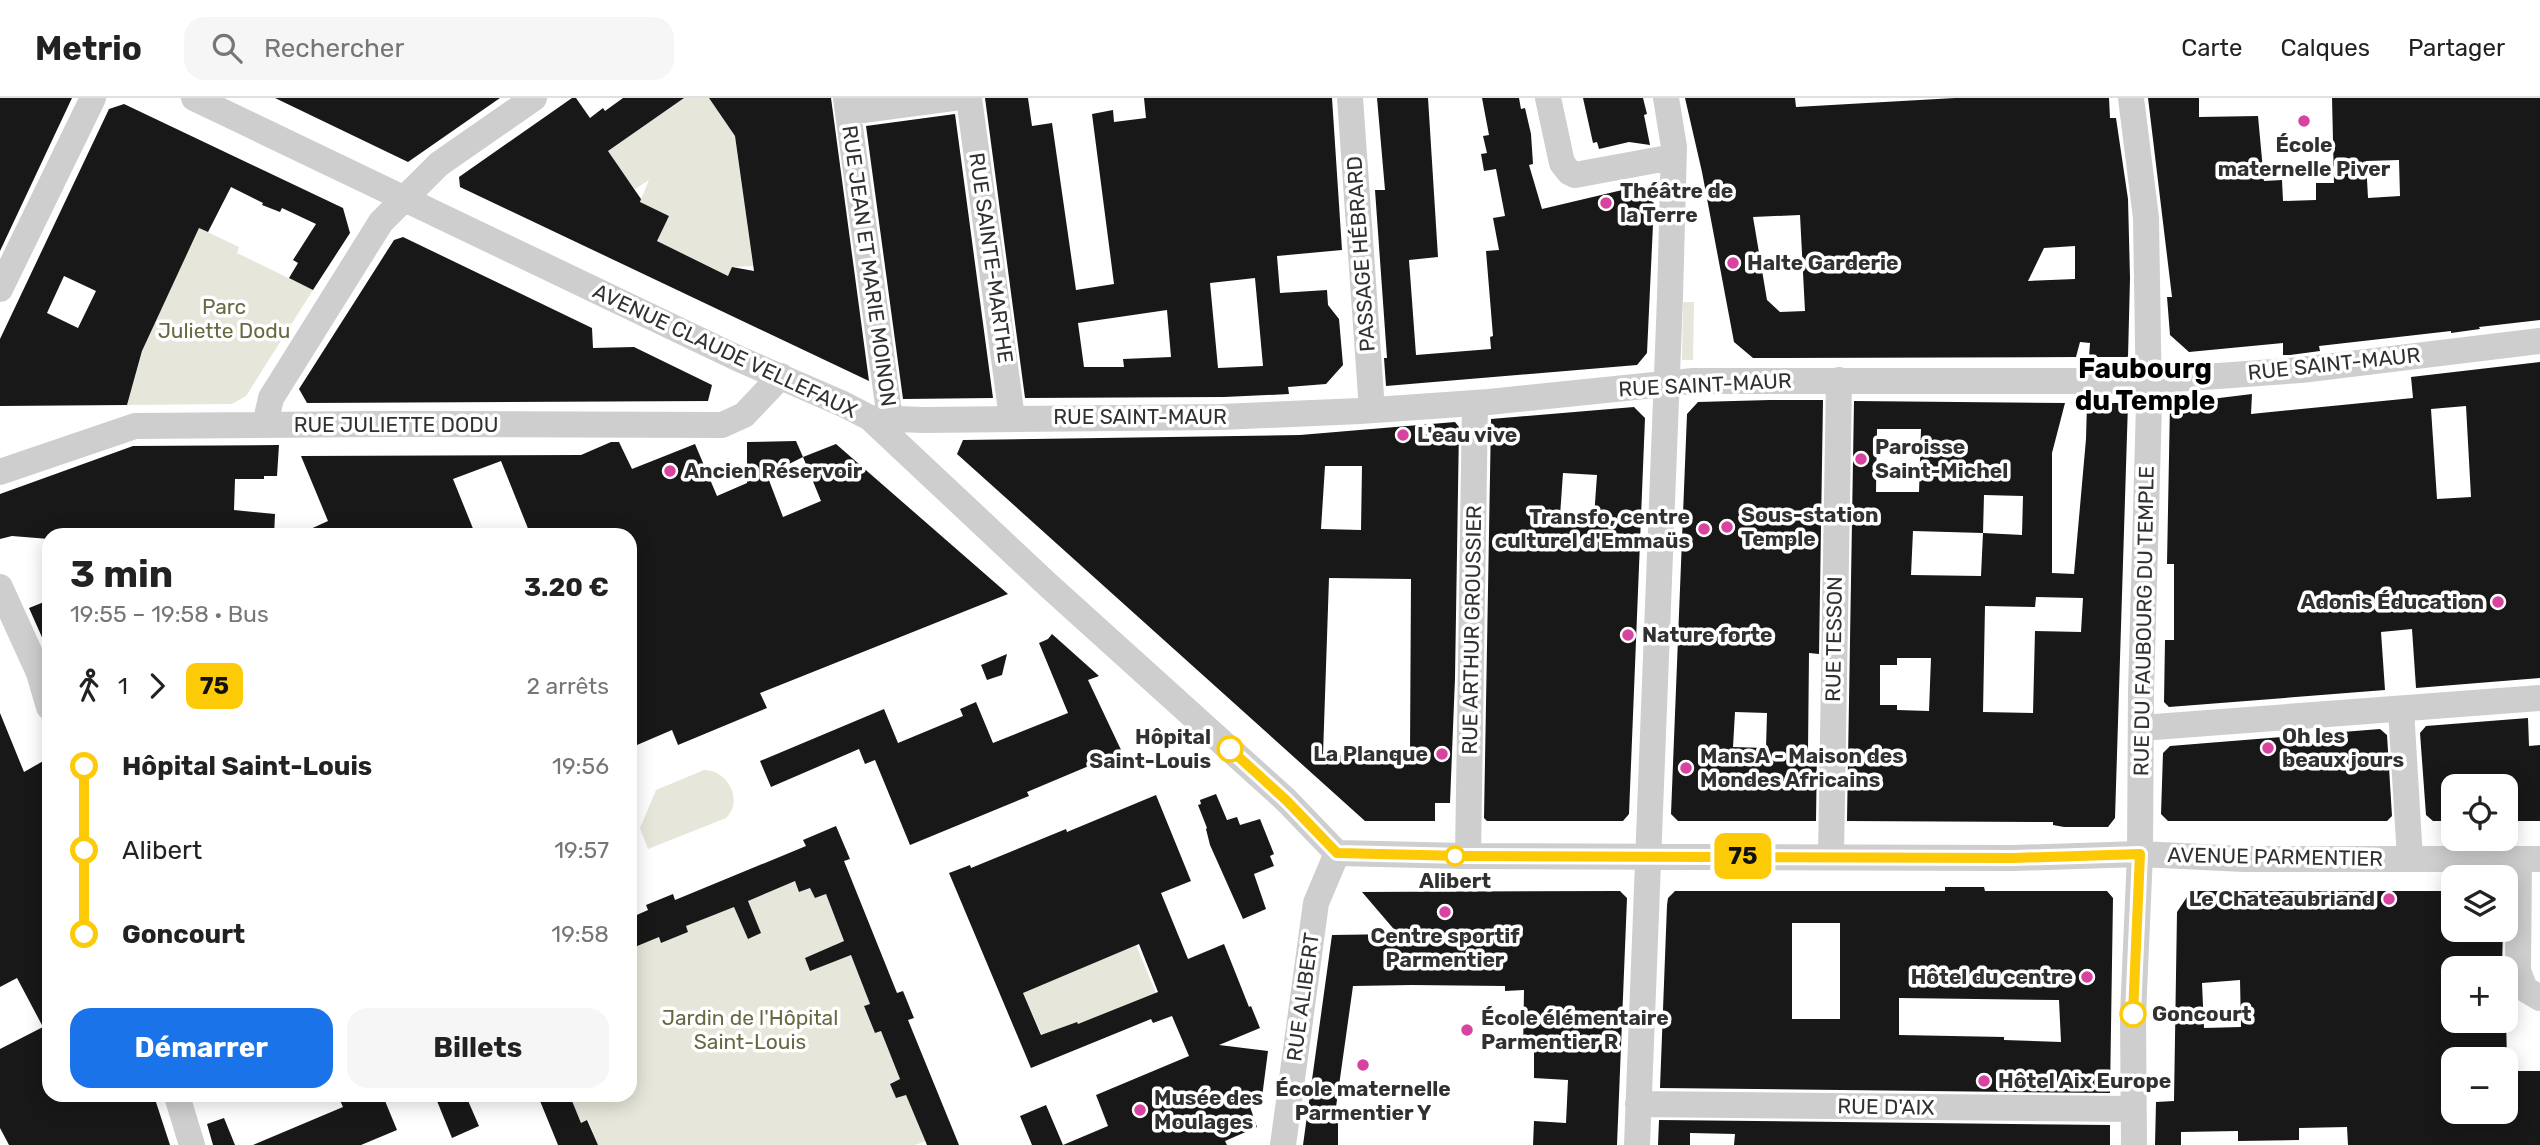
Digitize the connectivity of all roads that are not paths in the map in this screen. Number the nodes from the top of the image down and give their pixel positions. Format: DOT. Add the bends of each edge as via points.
graph roads {
  1 [pos="93,98"];
  2 [pos="194,98"];
  3 [pos="534,98"];
  4 [pos="953,98"];
  5 [pos="969,98"];
  6 [pos="1350,98"];
  7 [pos="1548,98"];
  8 [pos="1665,98"];
  9 [pos="2131,98"];
  10 [pos="847,105"];
  11 [pos="1673,157"];
  12 [pos="404,199"];
  13 [pos="0,289"];
  14 [pos="2540,341"];
  15 [pos="782,376"];
  16 [pos="1839,380"];
  17 [pos="2148,381"];
  18 [pos="1666,383"];
  19 [pos="1475,403"];
  20 [pos="1372,410"];
  21 [pos="1012,418"];
  22 [pos="880,419"];
  23 [pos="265,425"];
  24 [pos="0,472"];
  25 [pos="0,587"];
  26 [pos="42,684"];
  27 [pos="2540,698"];
  28 [pos="2401,709"];
  29 [pos="2141,728"];
  30 [pos="1337,853"];
  31 [pos="2140,854"];
  32 [pos="1468,856"];
  33 [pos="1648,856"];
  34 [pos="1830,856"];
  35 [pos="2410,859"];
  36 [pos="2530,859"];
  37 [pos="2540,998"];
  38 [pos="179,1102"];
  39 [pos="1638,1104"];
  40 [pos="2133,1109"];
  41 [pos="192,1145"];
  42 [pos="1283,1145"];
  43 [pos="1637,1145"];
  44 [pos="2134,1145"];
  1 -- 13 [label="street"];
  2 -- 12 [label="street, AVENUE CLAUDE VELLEFAUX"];
  3 -- 12 [label="street" via="439,164"];
  4 -- 10 [label="street, RUE JEAN ET MARIE MOINON"];
  5 -- 21 [label="street, RUE SAINTE-MARTHE"];
  6 -- 20 [label="street, PASSAGE HÉBRARD"];
  7 -- 11 [label="street" via="1562,163 1569,172 1583,175"];
  8 -- 11 [label="street"];
  9 -- 17 [label="street, RUE DU FAUBOURG DU TEMPLE" via="2145,208"];
  10 -- 22 [label="street, RUE JEAN ET MARIE MOINON"];
  11 -- 18 [label="street"];
  12 -- 15 [label="street, AVENUE CLAUDE VELLEFAUX"];
  12 -- 23 [label="street" via="381,222 271,398"];
  14 -- 17 [label="street, RUE SAINT-MAUR" via="2301,370"];
  15 -- 22 [label="street, AVENUE CLAUDE VELLEFAUX"];
  15 -- 23 [label="street, RUE JULIETTE DODU" via="744,415 722,425"];
  16 -- 17 [label="street, RUE SAINT-MAUR"];
  16 -- 18 [label="street, RUE SAINT-MAUR"];
  16 -- 34 [label="street, RUE TESSON"];
  17 -- 29 [label="street, RUE DU FAUBOURG DU TEMPLE"];
  18 -- 19 [label="street, RUE SAINT-MAUR"];
  18 -- 33 [label="street"];
  19 -- 20 [label="street, RUE SAINT-MAUR"];
  19 -- 32 [label="street, RUE ARTHUR GROUSSIER"];
  20 -- 21 [label="street, RUE SAINT-MAUR" via="1221,417"];
  21 -- 22 [label="street, RUE SAINT-MAUR"];
  22 -- 30 [label="street, AVENUE CLAUDE VELLEFAUX" via="1048,585 1286,800"];
  23 -- 24 [label="street, RUE JULIETTE DODU" via="135,426"];
  25 -- 26 [label="street"];
  27 -- 28 [label="street"];
  28 -- 29 [label="street"];
  28 -- 35 [label="street"];
  29 -- 31 [label="street, RUE DU FAUBOURG DU TEMPLE"];
  30 -- 32 [label="street, AVENUE PARMENTIER"];
  30 -- 42 [label="street, RUE ALIBERT" via="1316,903"];
  31 -- 34 [label="street, AVENUE PARMENTIER"];
  31 -- 35 [label="street, AVENUE PARMENTIER"];
  31 -- 40 [label="street, RUE DU FAUBOURG DU TEMPLE"];
  32 -- 33 [label="street, AVENUE PARMENTIER"];
  33 -- 34 [label="street, AVENUE PARMENTIER"];
  33 -- 39 [label="street"];
  35 -- 36 [label="street, AVENUE PARMENTIER"];
  36 -- 37 [label="street" via="2518,971 2525,989"];
  38 -- 41 [label="street"];
  39 -- 40 [label="street, RUE D'AIX"];
  39 -- 43 [label="street"];
  40 -- 44 [label="street, RUE DU FAUBOURG DU TEMPLE"];
}
